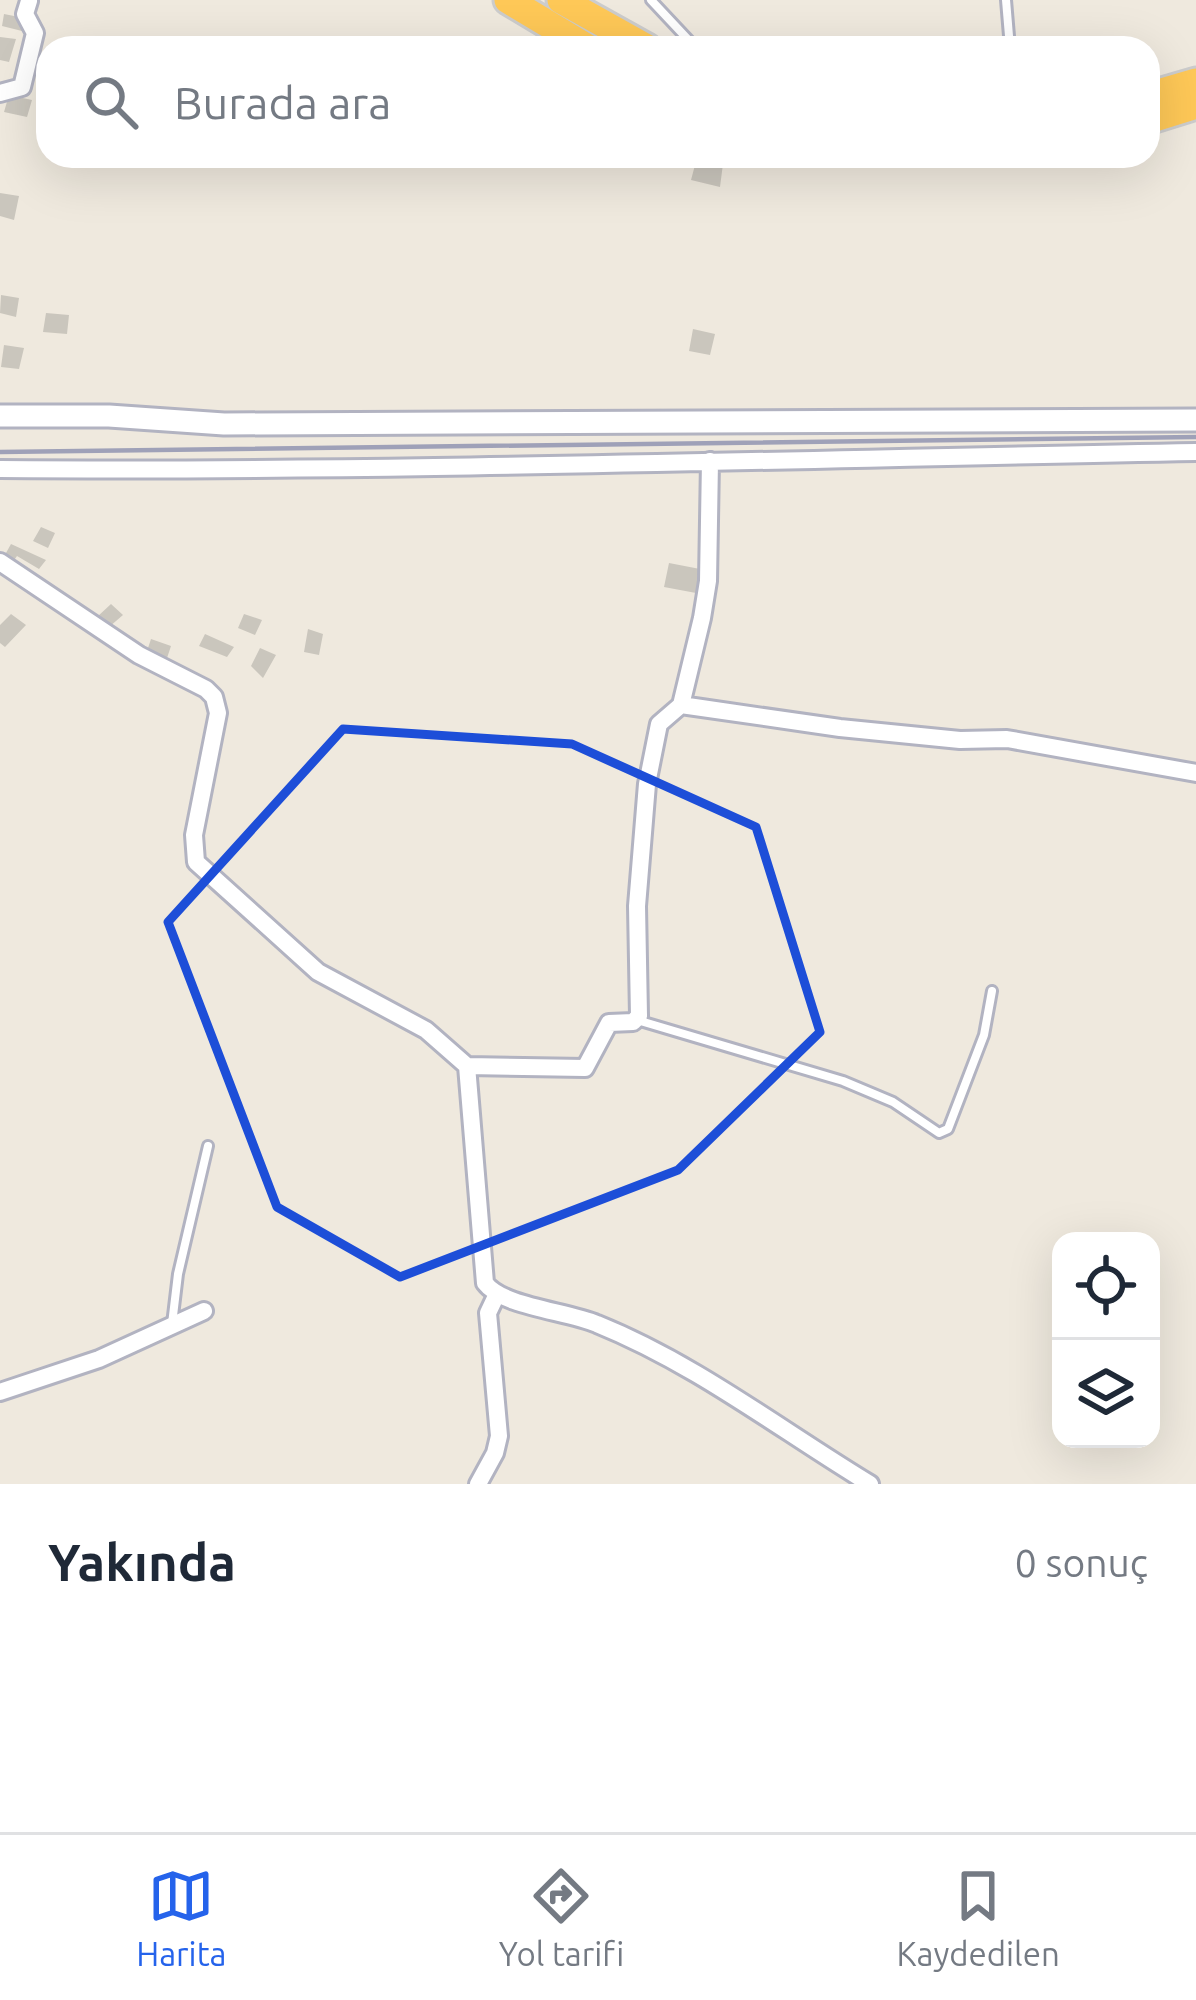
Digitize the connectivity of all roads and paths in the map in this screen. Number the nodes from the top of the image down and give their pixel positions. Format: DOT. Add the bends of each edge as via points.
graph roads {
  1 [pos="508,0"];
  2 [pos="562,0"];
  3 [pos="651,0"];
  4 [pos="1006,0"];
  5 [pos="29,1"];
  6 [pos="568,36"];
  7 [pos="626,36"];
  8 [pos="685,36"];
  9 [pos="1009,36"];
  10 [pos="1196,82"];
  11 [pos="0,93"];
  12 [pos="1160,93"];
  13 [pos="1196,105"];
  14 [pos="1160,116"];
  15 [pos="0,416"];
  16 [pos="1196,420"];
  17 [pos="1196,452"];
  18 [pos="710,460"];
  19 [pos="0,469"];
  20 [pos="0,562"];
  21 [pos="681,705"];
  22 [pos="1196,773"];
  23 [pos="992,991"];
  24 [pos="635,1019"];
  25 [pos="467,1066"];
  26 [pos="208,1145"];
  27 [pos="497,1294"];
  28 [pos="204,1311"];
  29 [pos="171,1326"];
  30 [pos="0,1392"];
  31 [pos="478,1484"];
  32 [pos="870,1484"];
  1 -- 6 [label="highway"];
  2 -- 7 [label="highway"];
  3 -- 8 [label="lane"];
  4 -- 9 [label="lane"];
  5 -- 11 [label="street" via="35,33 22,87"];
  10 -- 12 [label="highway"];
  13 -- 14 [label="highway"];
  15 -- 16 [label="street" via="224,424"];
  17 -- 18 [label="street"];
  18 -- 19 [label="street"];
  18 -- 21 [label="street" via="708,581"];
  20 -- 25 [label="street" via="214,697 196,862 318,972 426,1030"];
  21 -- 22 [label="street" via="860,730 1007,739"];
  21 -- 24 [label="street" via="656,730 647,784"];
  23 -- 24 [label="lane" via="968,1078 948,1130 939,1133 843,1081"];
  24 -- 25 [label="street" via="609,1023 585,1068"];
  25 -- 27 [label="street" via="485,1283"];
  26 -- 29 [label="lane"];
  27 -- 31 [label="street" via="488,1313 499,1436"];
  27 -- 32 [label="street" via="641,1344 729,1390"];
  28 -- 29 [label="street"];
  29 -- 30 [label="street"];
}
